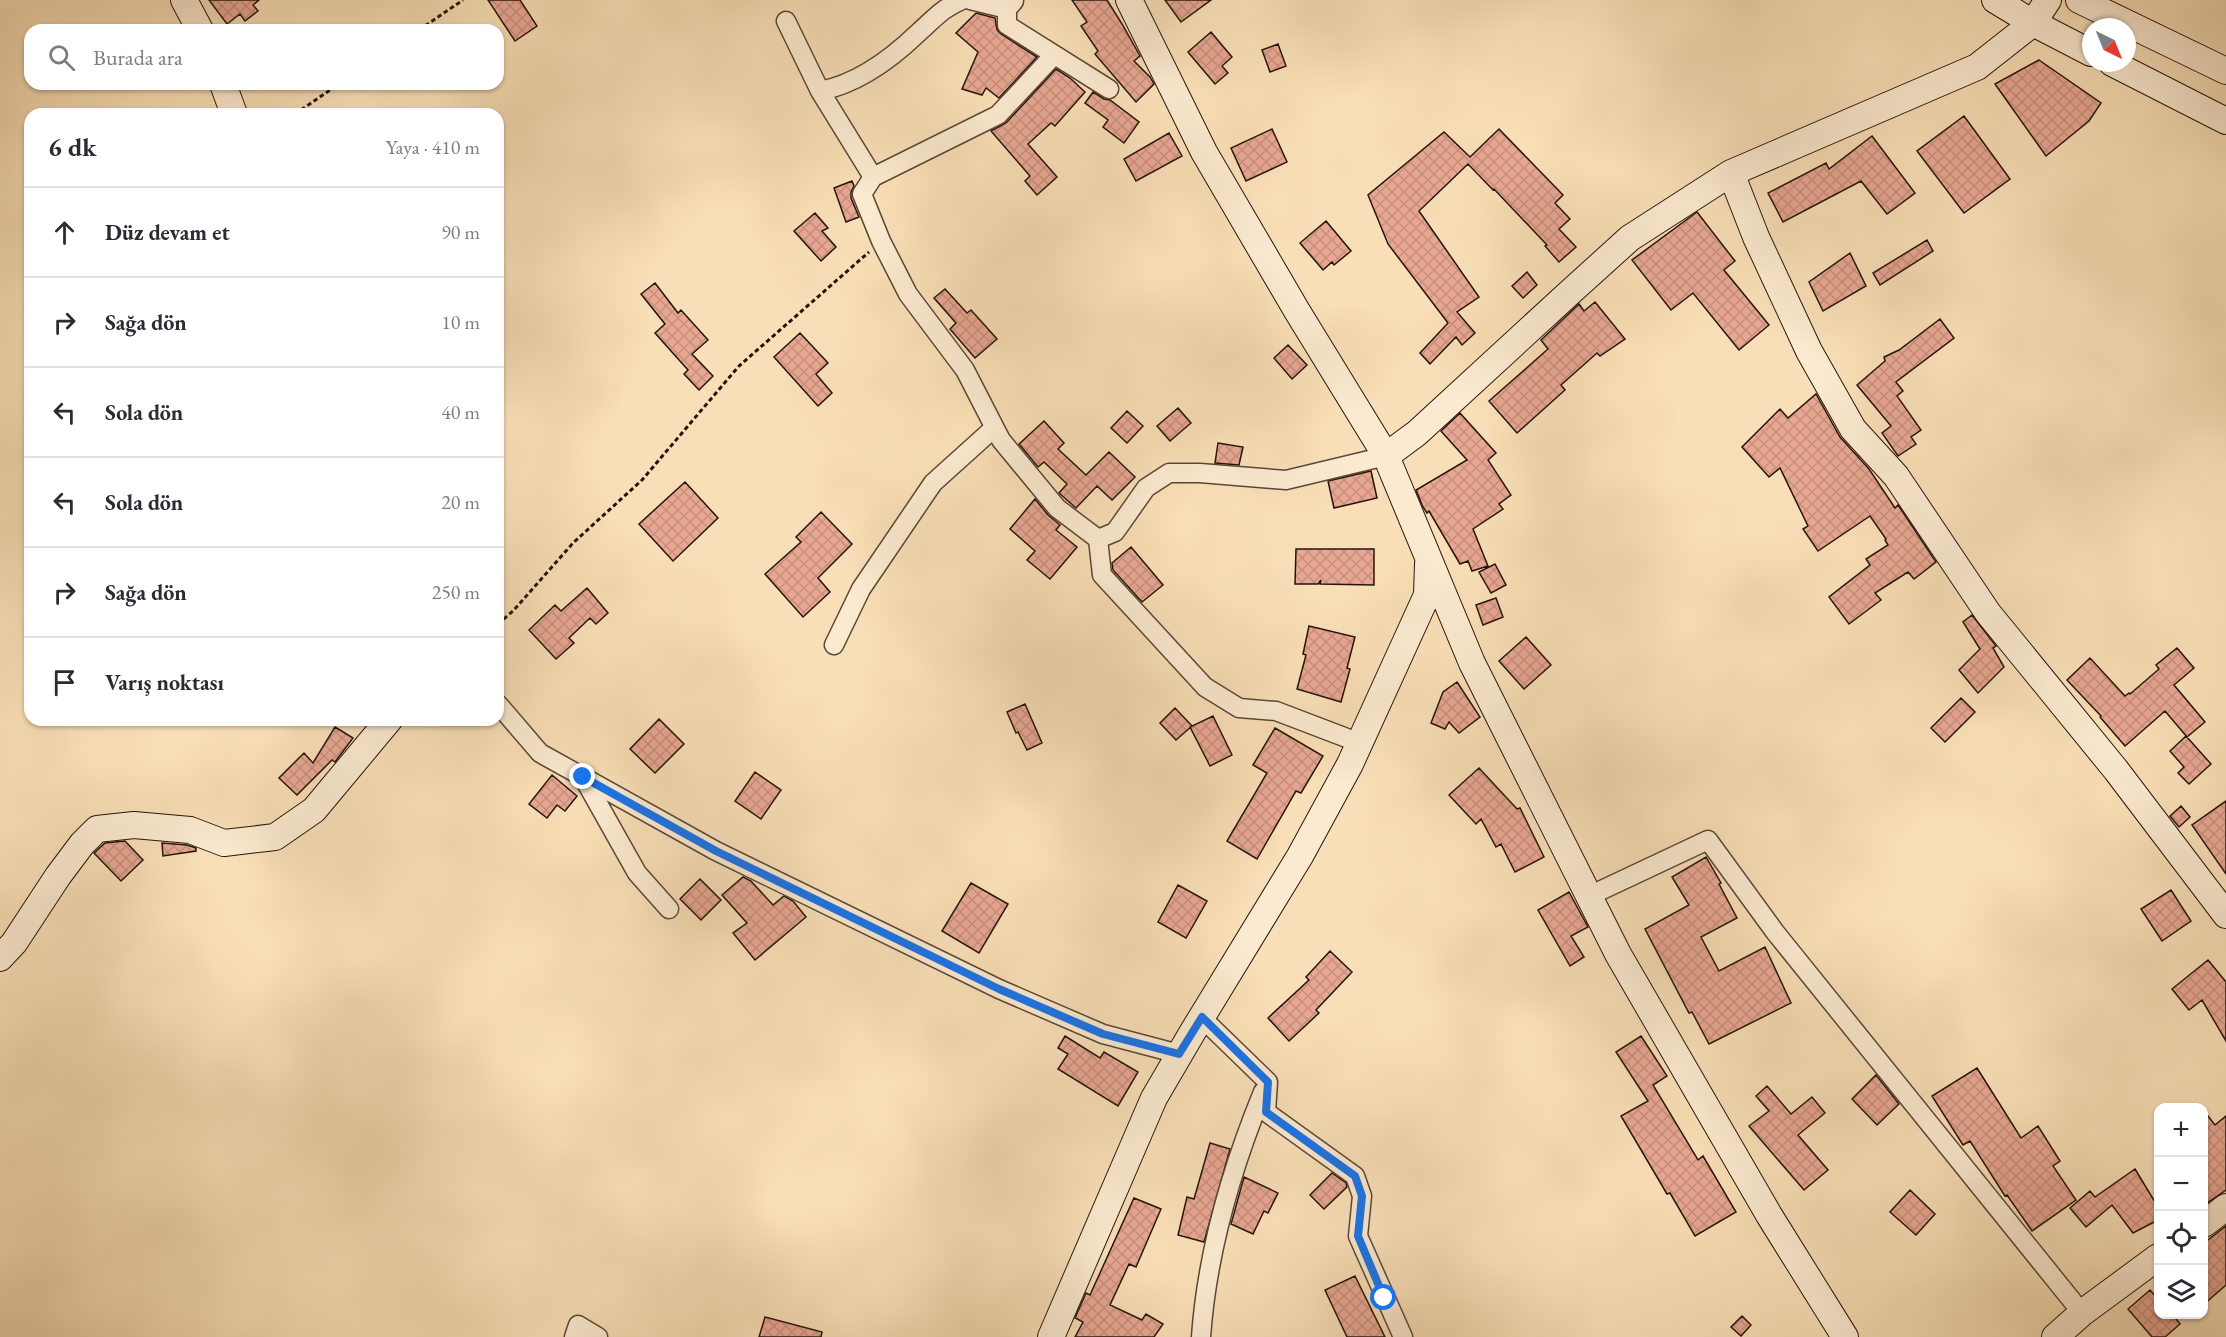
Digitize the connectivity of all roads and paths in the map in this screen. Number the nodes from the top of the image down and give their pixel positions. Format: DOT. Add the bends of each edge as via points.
graph roads {
  1 [pos="184,0"];
  2 [pos="463,0"];
  3 [pos="962,0"];
  4 [pos="970,0"];
  5 [pos="1129,0"];
  6 [pos="1995,0"];
  7 [pos="2048,0"];
  8 [pos="2079,0"];
  9 [pos="1011,5"];
  10 [pos="786,21"];
  11 [pos="2033,23"];
  12 [pos="197,24"];
  13 [pos="428,24"];
  14 [pos="2082,48"];
  15 [pos="1054,55"];
  16 [pos="2226,71"];
  17 [pos="2130,72"];
  18 [pos="1109,89"];
  19 [pos="226,90"];
  20 [pos="330,90"];
  21 [pos="820,91"];
  22 [pos="232,108"];
  23 [pos="304,108"];
  24 [pos="2226,121"];
  25 [pos="1731,173"];
  26 [pos="873,177"];
  27 [pos="881,241"];
  28 [pos="994,428"];
  29 [pos="1386,456"];
  30 [pos="1098,539"];
  31 [pos="1428,555"];
  32 [pos="504,619"];
  33 [pos="834,645"];
  34 [pos="504,711"];
  35 [pos="383,726"];
  36 [pos="1360,742"];
  37 [pos="583,777"];
  38 [pos="1589,896"];
  39 [pos="669,909"];
  40 [pos="2226,915"];
  41 [pos="0,958"];
  42 [pos="1202,1017"];
  43 [pos="1179,1054"];
  44 [pos="1268,1082"];
  45 [pos="2226,1207"];
  46 [pos="2208,1221"];
  47 [pos="2154,1260"];
  48 [pos="2082,1313"];
  49 [pos="574,1337"];
  50 [pos="598,1337"];
  51 [pos="1051,1337"];
  52 [pos="1201,1337"];
  53 [pos="1403,1337"];
  54 [pos="1845,1337"];
  55 [pos="2055,1337"];
  1 -- 12 [label="street"];
  2 -- 13 [label="path"];
  3 -- 21 [label="street" via="942,9 882,63 840,87"];
  4 -- 9 [label="street"];
  5 -- 29 [label="street" via="1204,152"];
  6 -- 11 [label="street"];
  7 -- 11 [label="street"];
  8 -- 16 [label="street"];
  9 -- 15 [label="street" via="1007,25"];
  10 -- 21 [label="street"];
  11 -- 14 [label="street"];
  11 -- 25 [label="street" via="1977,67"];
  15 -- 18 [label="street"];
  15 -- 26 [label="street" via="998,115"];
  17 -- 24 [label="street"];
  19 -- 22 [label="street"];
  20 -- 23 [label="path"];
  21 -- 26 [label="street"];
  25 -- 29 [label="street" via="1630,238 1418,434"];
  25 -- 40 [label="street" via="1809,351 1853,429 1896,476 1989,613"];
  26 -- 27 [label="street" via="862,194"];
  27 -- 28 [label="street" via="908,294 965,370"];
  27 -- 32 [label="path" via="739,366 642,480 573,543"];
  28 -- 30 [label="street" via="1057,508"];
  28 -- 33 [label="street" via="933,483 861,589"];
  29 -- 30 [label="street" via="1286,480 1169,473 1146,488 1114,532"];
  29 -- 31 [label="street"];
  30 -- 36 [label="street" via="1102,575 1205,687 1239,708 1276,711"];
  31 -- 36 [label="street" via="1427,595"];
  31 -- 38 [label="street" via="1472,663"];
  34 -- 37 [label="street" via="540,753"];
  35 -- 41 [label="street" via="314,810 275,837 224,843 190,830 134,825 97,829"];
  36 -- 42 [label="street" via="1300,856"];
  37 -- 39 [label="street" via="637,873"];
  37 -- 43 [label="street" via="716,851 999,989 1103,1034"];
  38 -- 48 [label="street" via="1708,840 1797,959"];
  38 -- 54 [label="street" via="1618,954 1769,1215"];
  42 -- 43 [label="street"];
  42 -- 44 [label="street"];
  43 -- 51 [label="street" via="1154,1098"];
  44 -- 52 [label="street" via="1244,1137 1220,1222 1204,1298"];
  44 -- 53 [label="street" via="1266,1112 1355,1176 1362,1196 1358,1236"];
  45 -- 46 [label="street"];
  47 -- 48 [label="street"];
  48 -- 55 [label="street"];
  49 -- 50 [label="street" via="578,1325"];
}
